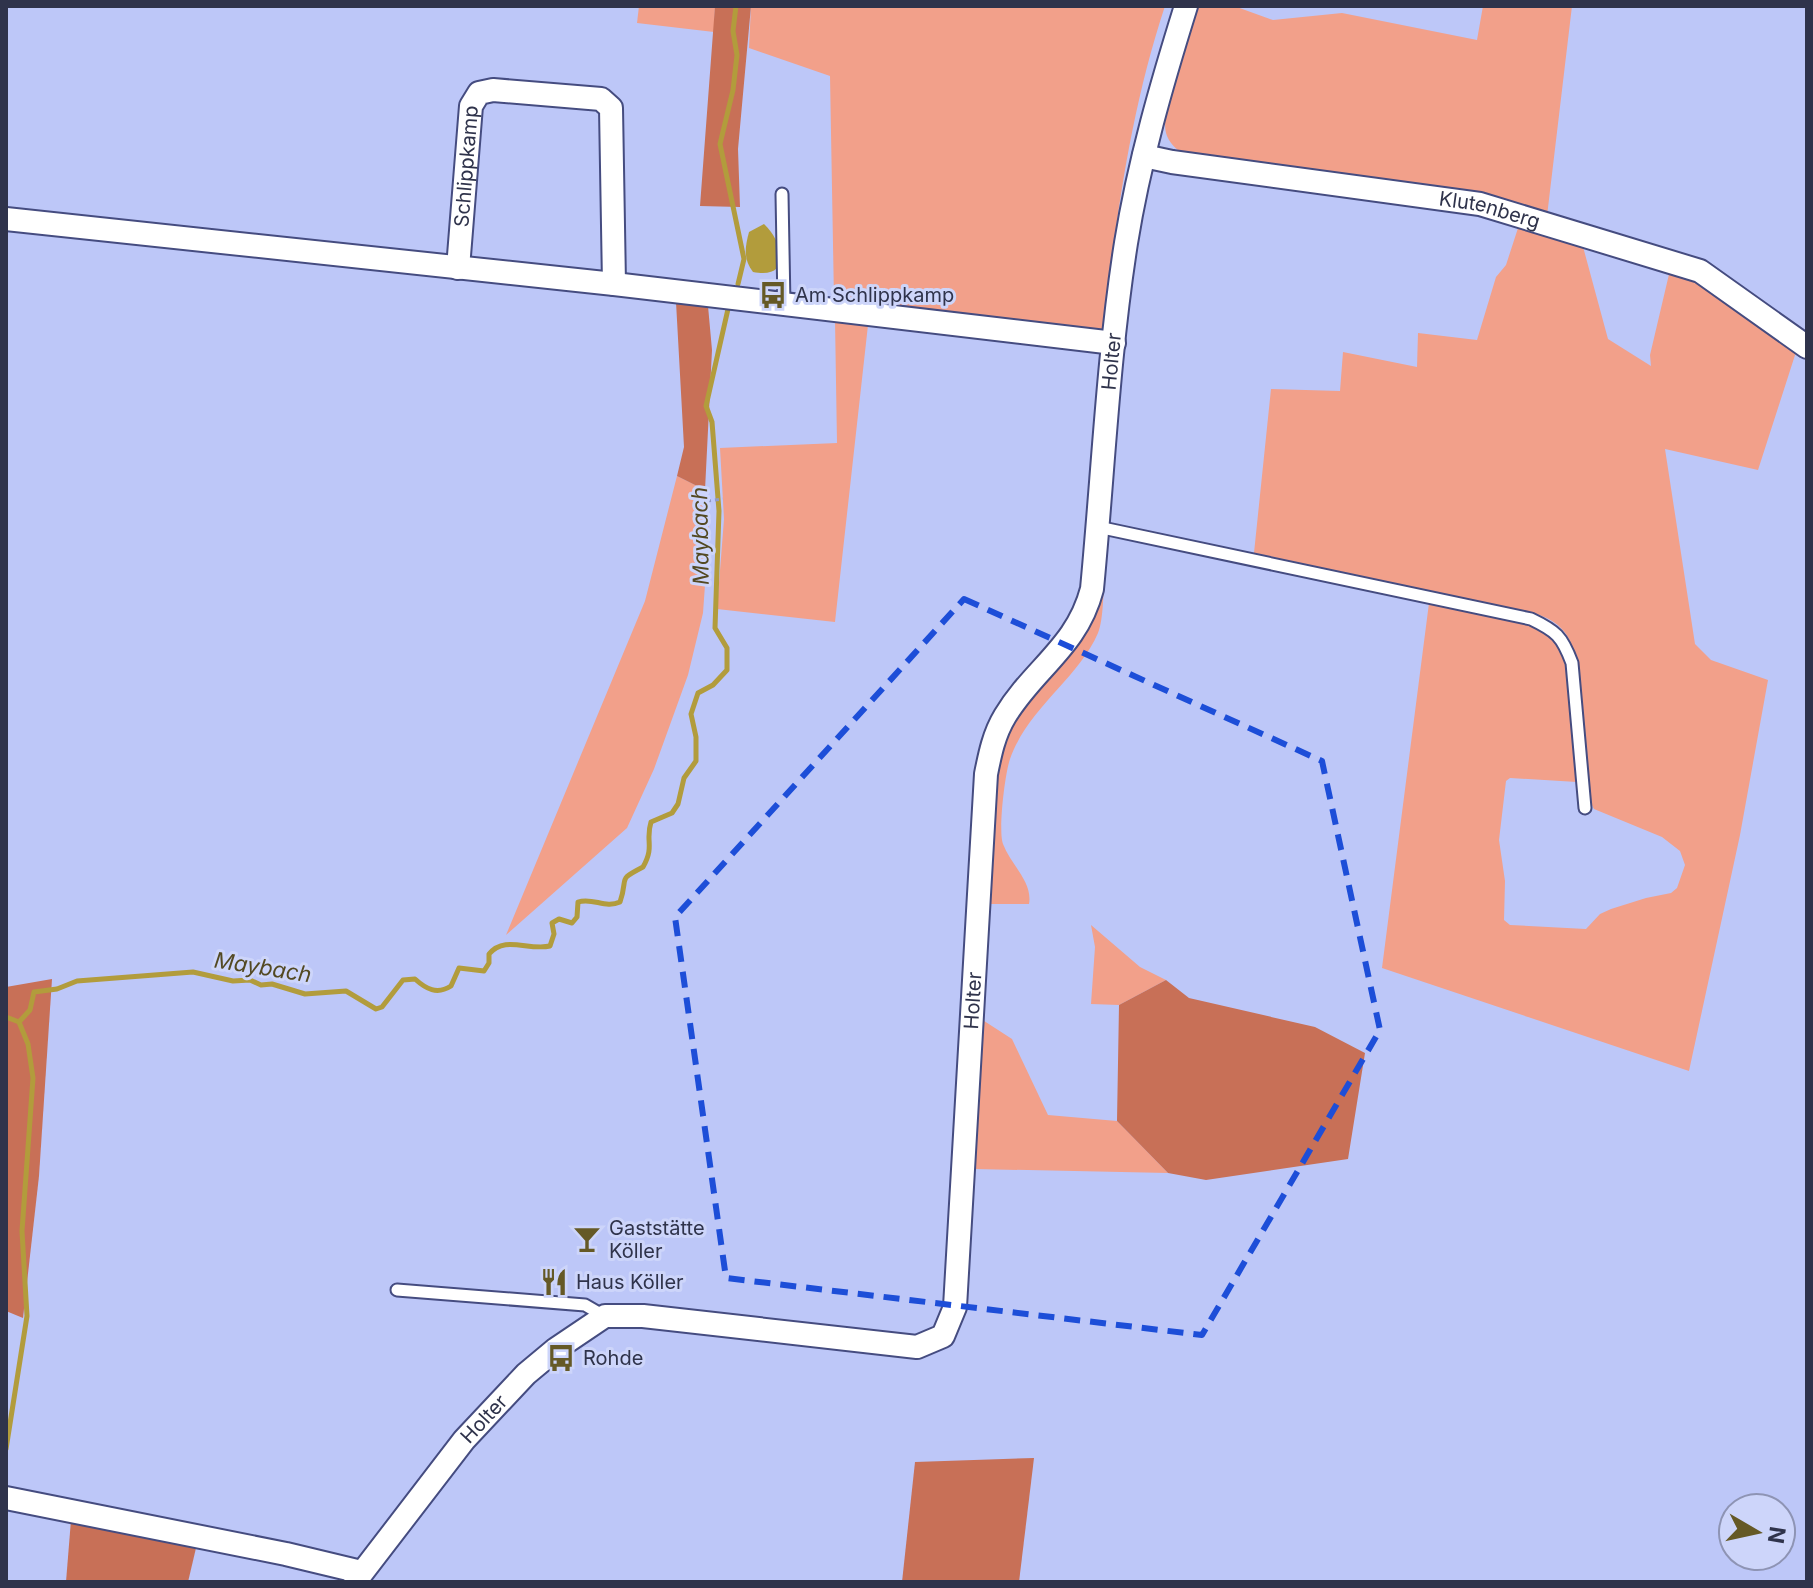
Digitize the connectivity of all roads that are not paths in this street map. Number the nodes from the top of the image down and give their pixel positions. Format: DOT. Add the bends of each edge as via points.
graph roads {
  1 [pos="1186,6"];
  2 [pos="1144,156"];
  3 [pos="782,194"];
  4 [pos="6,219"];
  5 [pos="458,268"];
  6 [pos="614,284"];
  7 [pos="784,305"];
  8 [pos="1114,343"];
  9 [pos="1807,347"];
  10 [pos="1098,527"];
  11 [pos="1585,808"];
  12 [pos="397,1290"];
  13 [pos="605,1316"];
  14 [pos="6,1498"];
  15 [pos="358,1577"];
  1 -- 2 [label="street, Holter"];
  2 -- 8 [label="street, Holter"];
  2 -- 9 [label="street, Klutenberg" via="1480,204 1700,271"];
  3 -- 7 [label="lane"];
  4 -- 5 [label="street"];
  5 -- 6 [label="street"];
  5 -- 6 [label="street, Schlippkamp" via="471,106 479,93 601,99 611,108"];
  6 -- 7 [label="street"];
  7 -- 8 [label="street"];
  8 -- 10 [label="street, Holter"];
  10 -- 11 [label="lane" via="1531,619 1555,630 1572,663"];
  10 -- 13 [label="street, Holter" via="1086,611 1074,633 1005,715 986,774 955,1307 943,1336 917,1347"];
  12 -- 13 [label="lane" via="585,1305"];
  13 -- 15 [label="street, Holter" via="526,1374 464,1440"];
  14 -- 15 [label="street, Holter" via="286,1554"];
}
